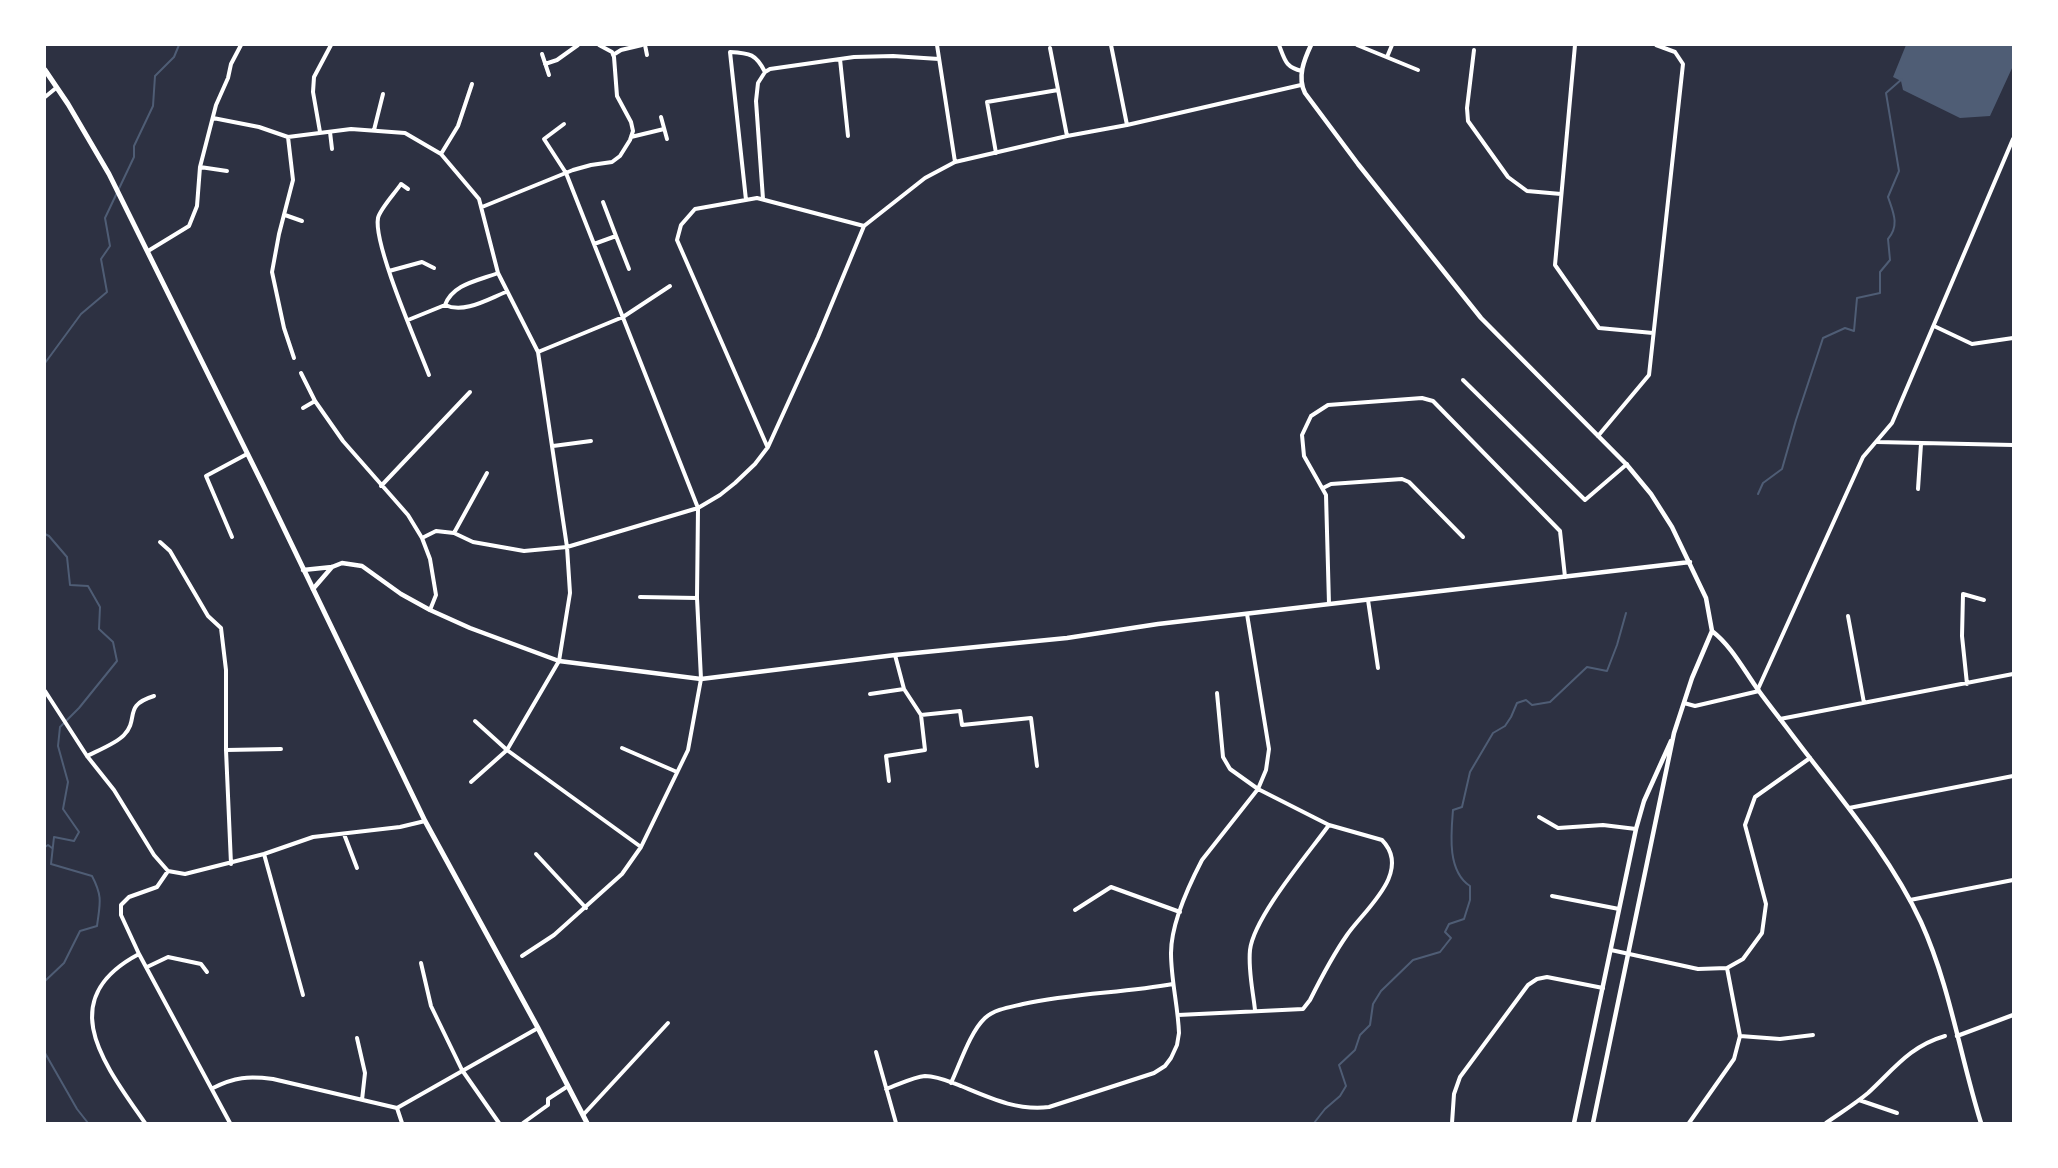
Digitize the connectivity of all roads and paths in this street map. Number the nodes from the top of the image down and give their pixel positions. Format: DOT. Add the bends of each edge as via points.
graph roads {
  1 [pos="241,45"];
  2 [pos="331,45"];
  3 [pos="578,45"];
  4 [pos="599,45"];
  5 [pos="643,45"];
  6 [pos="937,45"];
  7 [pos="1111,45"];
  8 [pos="1279,45"];
  9 [pos="1311,45"];
  10 [pos="1357,45"];
  11 [pos="1392,45"];
  12 [pos="1575,45"];
  13 [pos="1656,45"];
  14 [pos="1050,48"];
  15 [pos="1474,50"];
  16 [pos="542,54"];
  17 [pos="613,55"];
  18 [pos="647,55"];
  19 [pos="1387,57"];
  20 [pos="840,59"];
  21 [pos="939,59"];
  22 [pos="545,64"];
  23 [pos="45,70"];
  24 [pos="1418,70"];
  25 [pos="1302,71"];
  26 [pos="765,72"];
  27 [pos="549,75"];
  28 [pos="472,84"];
  29 [pos="1301,86"];
  30 [pos="56,88"];
  31 [pos="1058,90"];
  32 [pos="383,94"];
  33 [pos="45,97"];
  34 [pos="661,117"];
  35 [pos="213,118"];
  36 [pos="564,124"];
  37 [pos="1127,125"];
  38 [pos="664,129"];
  39 [pos="374,130"];
  40 [pos="320,132"];
  41 [pos="330,132"];
  42 [pos="848,136"];
  43 [pos="1067,136"];
  44 [pos="288,137"];
  45 [pos="631,137"];
  46 [pos="667,139"];
  47 [pos="2013,139"];
  48 [pos="332,149"];
  49 [pos="2011,150"];
  50 [pos="996,153"];
  51 [pos="441,154"];
  52 [pos="955,162"];
  53 [pos="200,167"];
  54 [pos="227,171"];
  55 [pos="566,173"];
  56 [pos="408,189"];
  57 [pos="1561,194"];
  58 [pos="764,199"];
  59 [pos="746,200"];
  60 [pos="603,202"];
  61 [pos="481,207"];
  62 [pos="285,214"];
  63 [pos="302,221"];
  64 [pos="864,226"];
  65 [pos="616,236"];
  66 [pos="594,244"];
  67 [pos="148,251"];
  68 [pos="434,268"];
  69 [pos="629,269"];
  70 [pos="389,271"];
  71 [pos="498,273"];
  72 [pos="670,286"];
  73 [pos="506,292"];
  74 [pos="445,305"];
  75 [pos="623,317"];
  76 [pos="408,320"];
  77 [pos="1934,326"];
  78 [pos="1653,333"];
  79 [pos="2013,339"];
  80 [pos="538,352"];
  81 [pos="294,358"];
  82 [pos="301,373"];
  83 [pos="429,375"];
  84 [pos="1463,380"];
  85 [pos="470,392"];
  86 [pos="315,401"];
  87 [pos="303,408"];
  88 [pos="1598,436"];
  89 [pos="591,441"];
  90 [pos="1876,442"];
  91 [pos="1921,444"];
  92 [pos="2013,445"];
  93 [pos="553,446"];
  94 [pos="768,447"];
  95 [pos="247,454"];
  96 [pos="1627,464"];
  97 [pos="487,473"];
  98 [pos="381,486"];
  99 [pos="1323,488"];
  100 [pos="1918,489"];
  101 [pos="698,508"];
  102 [pos="454,533"];
  103 [pos="232,537"];
  104 [pos="1463,537"];
  105 [pos="422,538"];
  106 [pos="160,542"];
  107 [pos="567,547"];
  108 [pos="1690,562"];
  109 [pos="332,567"];
  110 [pos="303,570"];
  111 [pos="1565,576"];
  112 [pos="312,589"];
  113 [pos="640,597"];
  114 [pos="697,598"];
  115 [pos="1368,600"];
  116 [pos="1984,600"];
  117 [pos="1329,604"];
  118 [pos="430,610"];
  119 [pos="1247,614"];
  120 [pos="1848,616"];
  121 [pos="1712,631"];
  122 [pos="895,656"];
  123 [pos="559,661"];
  124 [pos="1378,668"];
  125 [pos="2013,674"];
  126 [pos="701,679"];
  127 [pos="1966,684"];
  128 [pos="904,689"];
  129 [pos="1758,690"];
  130 [pos="45,691"];
  131 [pos="1217,693"];
  132 [pos="870,694"];
  133 [pos="154,696"];
  134 [pos="1684,703"];
  135 [pos="1864,703"];
  136 [pos="921,715"];
  137 [pos="1780,719"];
  138 [pos="475,721"];
  139 [pos="1674,733"];
  140 [pos="622,748"];
  141 [pos="281,749"];
  142 [pos="226,750"];
  143 [pos="507,750"];
  144 [pos="87,756"];
  145 [pos="1810,758"];
  146 [pos="1037,766"];
  147 [pos="678,772"];
  148 [pos="2013,776"];
  149 [pos="889,781"];
  150 [pos="471,782"];
  151 [pos="1258,789"];
  152 [pos="1849,808"];
  153 [pos="1539,818"];
  154 [pos="425,821"];
  155 [pos="1329,825"];
  156 [pos="1636,829"];
  157 [pos="344,834"];
  158 [pos="641,847"];
  159 [pos="536,854"];
  160 [pos="264,855"];
  161 [pos="231,864"];
  162 [pos="357,868"];
  163 [pos="168,871"];
  164 [pos="2013,879"];
  165 [pos="1552,896"];
  166 [pos="1910,900"];
  167 [pos="586,908"];
  168 [pos="1619,909"];
  169 [pos="1076,910"];
  170 [pos="1180,912"];
  171 [pos="1611,950"];
  172 [pos="139,954"];
  173 [pos="1629,954"];
  174 [pos="522,956"];
  175 [pos="421,963"];
  176 [pos="147,967"];
  177 [pos="1727,968"];
  178 [pos="207,972"];
  179 [pos="1173,984"];
  180 [pos="1603,988"];
  181 [pos="303,995"];
  182 [pos="1255,1010"];
  183 [pos="1178,1015"];
  184 [pos="2013,1015"];
  185 [pos="668,1023"];
  186 [pos="538,1029"];
  187 [pos="1813,1035"];
  188 [pos="1740,1036"];
  189 [pos="1945,1036"];
  190 [pos="1957,1036"];
  191 [pos="357,1038"];
  192 [pos="876,1052"];
  193 [pos="462,1070"];
  194 [pos="951,1083"];
  195 [pos="568,1086"];
  196 [pos="213,1088"];
  197 [pos="886,1089"];
  198 [pos="362,1100"];
  199 [pos="1858,1100"];
  200 [pos="397,1108"];
  201 [pos="1897,1113"];
  202 [pos="583,1115"];
  203 [pos="145,1123"];
  204 [pos="231,1123"];
  205 [pos="402,1123"];
  206 [pos="499,1123"];
  207 [pos="523,1123"];
  208 [pos="587,1123"];
  209 [pos="896,1123"];
  210 [pos="1452,1123"];
  211 [pos="1574,1123"];
  212 [pos="1593,1123"];
  213 [pos="1689,1123"];
  214 [pos="1826,1123"];
  215 [pos="1981,1123"];
  1 -- 35 [label="street"];
  2 -- 40 [label="street" via="314,77"];
  3 -- 22 [label="street"];
  4 -- 17 [label="street"];
  5 -- 17 [label="street"];
  5 -- 18 [label="street"];
  6 -- 21 [label="street"];
  7 -- 37 [label="street"];
  8 -- 25 [label="street" via="1287,64"];
  9 -- 25 [label="street"];
  10 -- 19 [label="street"];
  11 -- 19 [label="street"];
  12 -- 57 [label="street"];
  13 -- 78 [label="street" via="1675,52 1683,64"];
  14 -- 31 [label="street"];
  15 -- 57 [label="street" via="1468,121 1508,177 1527,191"];
  16 -- 22 [label="street"];
  17 -- 45 [label="street" via="617,96 631,122"];
  19 -- 24 [label="street"];
  20 -- 21 [label="street"];
  20 -- 26 [label="street"];
  20 -- 42 [label="street"];
  21 -- 52 [label="street"];
  22 -- 27 [label="street"];
  23 -- 30 [label="main road"];
  25 -- 29 [label="street"];
  26 -- 58 [label="street" via="758,83 756,101"];
  26 -- 59 [label="street" via="749,53 730,52"];
  28 -- 51 [label="street" via="458,126"];
  29 -- 37 [label="street"];
  29 -- 88 [label="street" via="1481,318"];
  30 -- 33 [label="street"];
  30 -- 67 [label="main road" via="109,174"];
  31 -- 43 [label="street"];
  31 -- 50 [label="street" via="987,102"];
  32 -- 39 [label="street"];
  34 -- 38 [label="street"];
  35 -- 44 [label="street"];
  35 -- 53 [label="street"];
  36 -- 55 [label="street" via="544,139"];
  37 -- 43 [label="street"];
  38 -- 45 [label="street"];
  38 -- 46 [label="street"];
  39 -- 41 [label="street"];
  39 -- 51 [label="street" via="405,133"];
  40 -- 41 [label="street"];
  40 -- 44 [label="street"];
  41 -- 48 [label="street"];
  43 -- 50 [label="street"];
  44 -- 62 [label="street" via="293,180"];
  45 -- 55 [label="street" via="612,162"];
  47 -- 49 [label="street"];
  49 -- 77 [label="street"];
  50 -- 52 [label="street"];
  51 -- 61 [label="street" via="479,199"];
  52 -- 64 [label="street" via="926,178"];
  53 -- 54 [label="street"];
  53 -- 67 [label="street" via="196,206 189,226"];
  55 -- 61 [label="street"];
  55 -- 66 [label="street"];
  56 -- 70 [label="street" via="401,184 378,217"];
  57 -- 78 [label="street" via="1555,265 1599,328"];
  58 -- 59 [label="street"];
  58 -- 64 [label="street"];
  59 -- 94 [label="street" via="695,209 681,225 677,240"];
  60 -- 65 [label="street"];
  61 -- 71 [label="street"];
  62 -- 63 [label="street"];
  62 -- 81 [label="street" via="272,272"];
  64 -- 94 [label="street"];
  65 -- 66 [label="street"];
  65 -- 69 [label="street"];
  66 -- 75 [label="street"];
  67 -- 95 [label="main road"];
  68 -- 70 [label="street" via="422,262"];
  70 -- 76 [label="street"];
  71 -- 73 [label="street"];
  71 -- 74 [label="street" via="454,290"];
  72 -- 75 [label="street"];
  73 -- 74 [label="street" via="462,309"];
  73 -- 80 [label="street"];
  74 -- 76 [label="street"];
  75 -- 80 [label="street"];
  75 -- 101 [label="street"];
  76 -- 83 [label="street"];
  77 -- 79 [label="street" via="1972,344"];
  77 -- 90 [label="street" via="1892,423"];
  78 -- 88 [label="street" via="1648,375"];
  80 -- 93 [label="street"];
  82 -- 86 [label="street"];
  84 -- 96 [label="street" via="1585,500"];
  85 -- 98 [label="street"];
  86 -- 87 [label="street"];
  86 -- 98 [label="street"];
  88 -- 96 [label="street"];
  89 -- 93 [label="street"];
  90 -- 91 [label="street"];
  90 -- 129 [label="street" via="1863,457"];
  91 -- 92 [label="street"];
  91 -- 100 [label="street"];
  93 -- 107 [label="street"];
  94 -- 101 [label="street" via="735,483"];
  95 -- 103 [label="street" via="206,476"];
  95 -- 110 [label="main road"];
  96 -- 108 [label="street" via="1672,527"];
  97 -- 102 [label="street"];
  98 -- 105 [label="street" via="408,514"];
  99 -- 104 [label="street" via="1331,484 1402,479"];
  99 -- 111 [label="street" via="1304,456 1302,435 1311,416 1328,405 1422,398 1433,401 1560,531"];
  99 -- 117 [label="street"];
  101 -- 107 [label="street"];
  101 -- 114 [label="street"];
  102 -- 105 [label="street" via="436,531"];
  102 -- 107 [label="street" via="473,542 524,551"];
  105 -- 118 [label="street" via="436,596"];
  106 -- 142 [label="street" via="170,551 208,616 220,628 226,670"];
  107 -- 123 [label="street" via="570,593"];
  108 -- 111 [label="street"];
  108 -- 121 [label="street" via="1706,598"];
  109 -- 110 [label="street"];
  109 -- 112 [label="street"];
  109 -- 118 [label="street" via="342,563 362,566"];
  110 -- 112 [label="main road"];
  111 -- 115 [label="street"];
  112 -- 154 [label="main road"];
  113 -- 114 [label="street"];
  114 -- 126 [label="street"];
  115 -- 117 [label="street"];
  115 -- 124 [label="street"];
  116 -- 127 [label="street" via="1963,594"];
  117 -- 119 [label="street"];
  118 -- 123 [label="street"];
  119 -- 122 [label="street" via="1056,640"];
  119 -- 151 [label="street" via="1269,749"];
  120 -- 135 [label="street"];
  121 -- 129 [label="street"];
  121 -- 134 [label="street"];
  122 -- 126 [label="street"];
  122 -- 128 [label="street"];
  123 -- 126 [label="street"];
  123 -- 143 [label="street"];
  125 -- 127 [label="street"];
  126 -- 147 [label="street" via="688,750"];
  127 -- 135 [label="street"];
  128 -- 132 [label="street"];
  128 -- 136 [label="street"];
  129 -- 134 [label="street" via="1695,706"];
  129 -- 137 [label="street"];
  130 -- 144 [label="street"];
  131 -- 151 [label="street" via="1224,758 1230,770"];
  133 -- 144 [label="street" via="136,704 124,735"];
  134 -- 139 [label="street"];
  135 -- 137 [label="street"];
  136 -- 146 [label="street" via="960,711 962,725 1030,718"];
  136 -- 149 [label="street" via="926,750 886,756"];
  137 -- 145 [label="street"];
  138 -- 143 [label="street"];
  139 -- 156 [label="street"];
  139 -- 173 [label="street"];
  140 -- 147 [label="street"];
  141 -- 142 [label="street"];
  142 -- 161 [label="street"];
  143 -- 150 [label="street"];
  143 -- 158 [label="street"];
  144 -- 163 [label="street"];
  145 -- 152 [label="street"];
  145 -- 177 [label="street" via="1755,797 1745,825 1766,904 1762,933 1743,959"];
  147 -- 158 [label="street"];
  148 -- 152 [label="street"];
  151 -- 155 [label="street"];
  151 -- 170 [label="street" via="1202,860"];
  152 -- 166 [label="street"];
  153 -- 156 [label="street" via="1558,828 1603,825"];
  154 -- 157 [label="street"];
  154 -- 186 [label="main road"];
  155 -- 182 [label="street" via="1266,913 1251,942"];
  155 -- 182 [label="street" via="1382,840 1392,861 1389,880 1347,934 1303,1009"];
  156 -- 168 [label="street"];
  157 -- 160 [label="street" via="313,837"];
  157 -- 162 [label="street"];
  158 -- 167 [label="street" via="622,874"];
  159 -- 167 [label="street"];
  160 -- 161 [label="street"];
  160 -- 181 [label="street"];
  161 -- 163 [label="street" via="185,874"];
  163 -- 172 [label="street" via="157,887 129,897 121,905 121,915"];
  164 -- 166 [label="street"];
  165 -- 168 [label="street"];
  166 -- 190 [label="street" via="1944,980"];
  167 -- 174 [label="street"];
  168 -- 171 [label="street"];
  169 -- 170 [label="street" via="1111,887"];
  170 -- 179 [label="street" via="1172,943"];
  171 -- 173 [label="street"];
  171 -- 180 [label="street"];
  172 -- 176 [label="street"];
  172 -- 203 [label="street" via="120,964 104,980 91,1009 95,1037 112,1076"];
  173 -- 177 [label="street" via="1698,969"];
  173 -- 212 [label="street"];
  175 -- 193 [label="street" via="431,1006"];
  176 -- 178 [label="street" via="168,957 201,964"];
  176 -- 196 [label="street"];
  177 -- 188 [label="street"];
  179 -- 183 [label="street"];
  179 -- 194 [label="street" via="1083,993 994,1012 975,1030"];
  180 -- 210 [label="street" via="1547,977 1528,985 1460,1077"];
  180 -- 211 [label="street"];
  182 -- 183 [label="street"];
  183 -- 194 [label="street" via="1177,1045 1166,1066 1145,1077 1049,1107 1025,1109"];
  184 -- 190 [label="street"];
  185 -- 202 [label="street"];
  186 -- 193 [label="street"];
  186 -- 195 [label="main road"];
  187 -- 188 [label="street" via="1780,1039"];
  188 -- 213 [label="street" via="1734,1059"];
  189 -- 199 [label="street" via="1913,1050"];
  190 -- 215 [label="street"];
  191 -- 198 [label="street" via="365,1073"];
  192 -- 197 [label="street"];
  193 -- 200 [label="street"];
  193 -- 206 [label="street"];
  194 -- 197 [label="street" via="923,1076"];
  195 -- 202 [label="main road"];
  195 -- 207 [label="street"];
  196 -- 198 [label="street" via="252,1076"];
  196 -- 204 [label="street"];
  197 -- 209 [label="street"];
  198 -- 200 [label="street"];
  199 -- 201 [label="street"];
  199 -- 214 [label="street"];
  200 -- 205 [label="street"];
  202 -- 208 [label="main road"];
}
